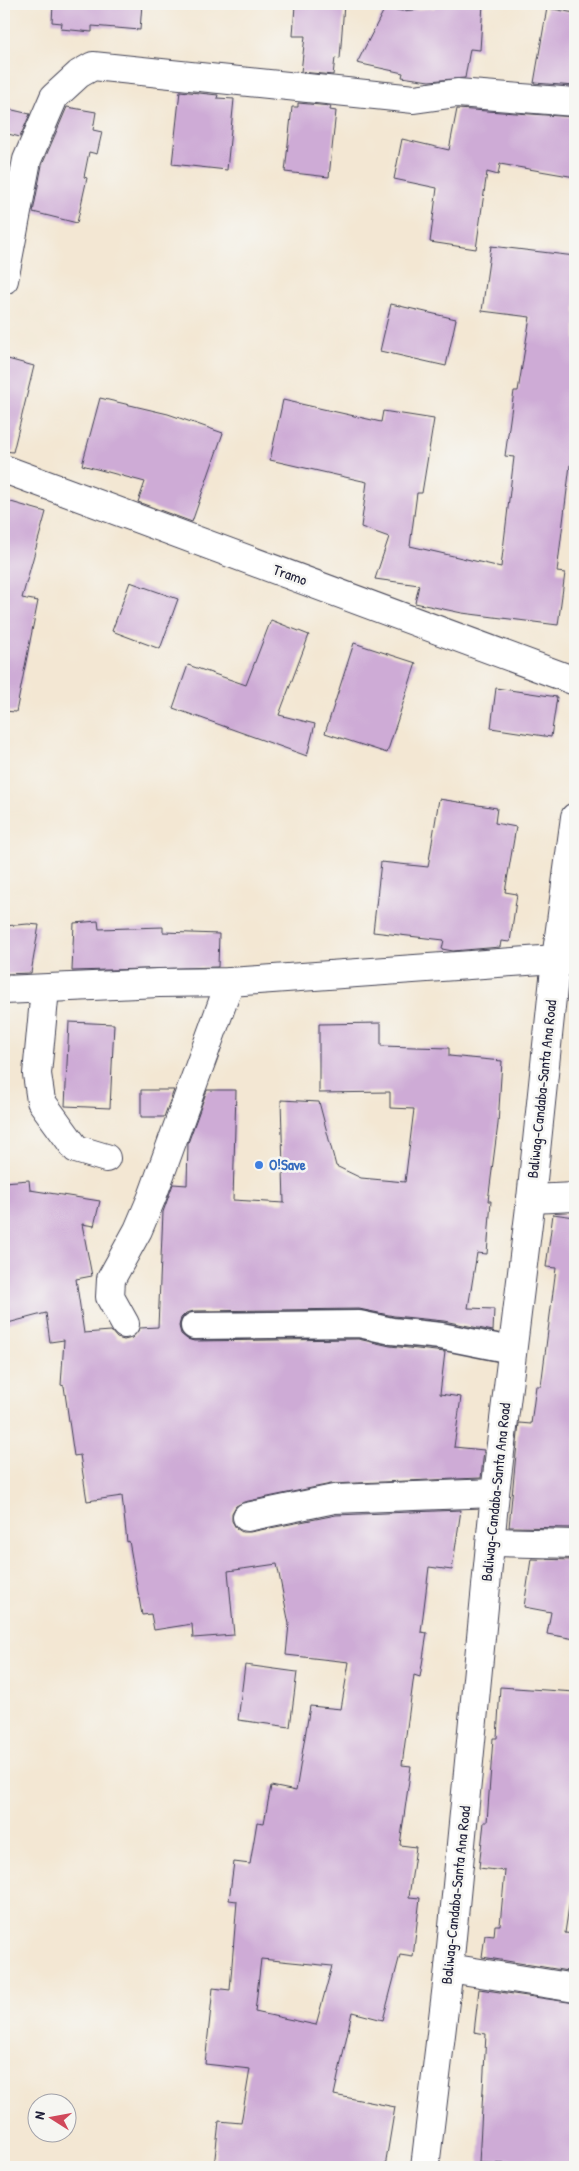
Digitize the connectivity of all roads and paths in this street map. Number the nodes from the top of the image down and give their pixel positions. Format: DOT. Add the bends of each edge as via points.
graph roads {
  1 [pos="575,102"];
  2 [pos="4,280"];
  3 [pos="4,469"];
  4 [pos="575,681"];
  5 [pos="575,817"];
  6 [pos="564,942"];
  7 [pos="230,982"];
  8 [pos="45,989"];
  9 [pos="4,990"];
  10 [pos="106,1158"];
  11 [pos="575,1198"];
  12 [pos="530,1199"];
  13 [pos="125,1324"];
  14 [pos="194,1326"];
  15 [pos="511,1350"];
  16 [pos="495,1493"];
  17 [pos="247,1517"];
  18 [pos="491,1542"];
  19 [pos="575,1544"];
  20 [pos="449,1968"];
  21 [pos="575,1988"];
  22 [pos="425,2167"];
  1 -- 2 [label="street" via="457,93 414,99 93,66 54,97 27,160"];
  3 -- 4 [label="street, Tramo"];
  5 -- 6 [label="street, Baliwag-Candaba-Santa Ana Road"];
  6 -- 7 [label="street"];
  6 -- 12 [label="street, Baliwag-Candaba-Santa Ana Road"];
  7 -- 8 [label="street"];
  7 -- 13 [label="street" via="152,1197 111,1279 110,1297"];
  8 -- 9 [label="street"];
  8 -- 10 [label="street" via="37,1074 41,1101 76,1149"];
  11 -- 12 [label="street"];
  12 -- 15 [label="street, Baliwag-Candaba-Santa Ana Road"];
  14 -- 15 [label="street" via="359,1324"];
  15 -- 16 [label="street, Baliwag-Candaba-Santa Ana Road"];
  16 -- 17 [label="street" via="334,1499"];
  16 -- 18 [label="street, Baliwag-Candaba-Santa Ana Road"];
  18 -- 19 [label="street"];
  18 -- 20 [label="street, Baliwag-Candaba-Santa Ana Road"];
  20 -- 21 [label="street"];
  20 -- 22 [label="street, Baliwag-Candaba-Santa Ana Road"];
}
